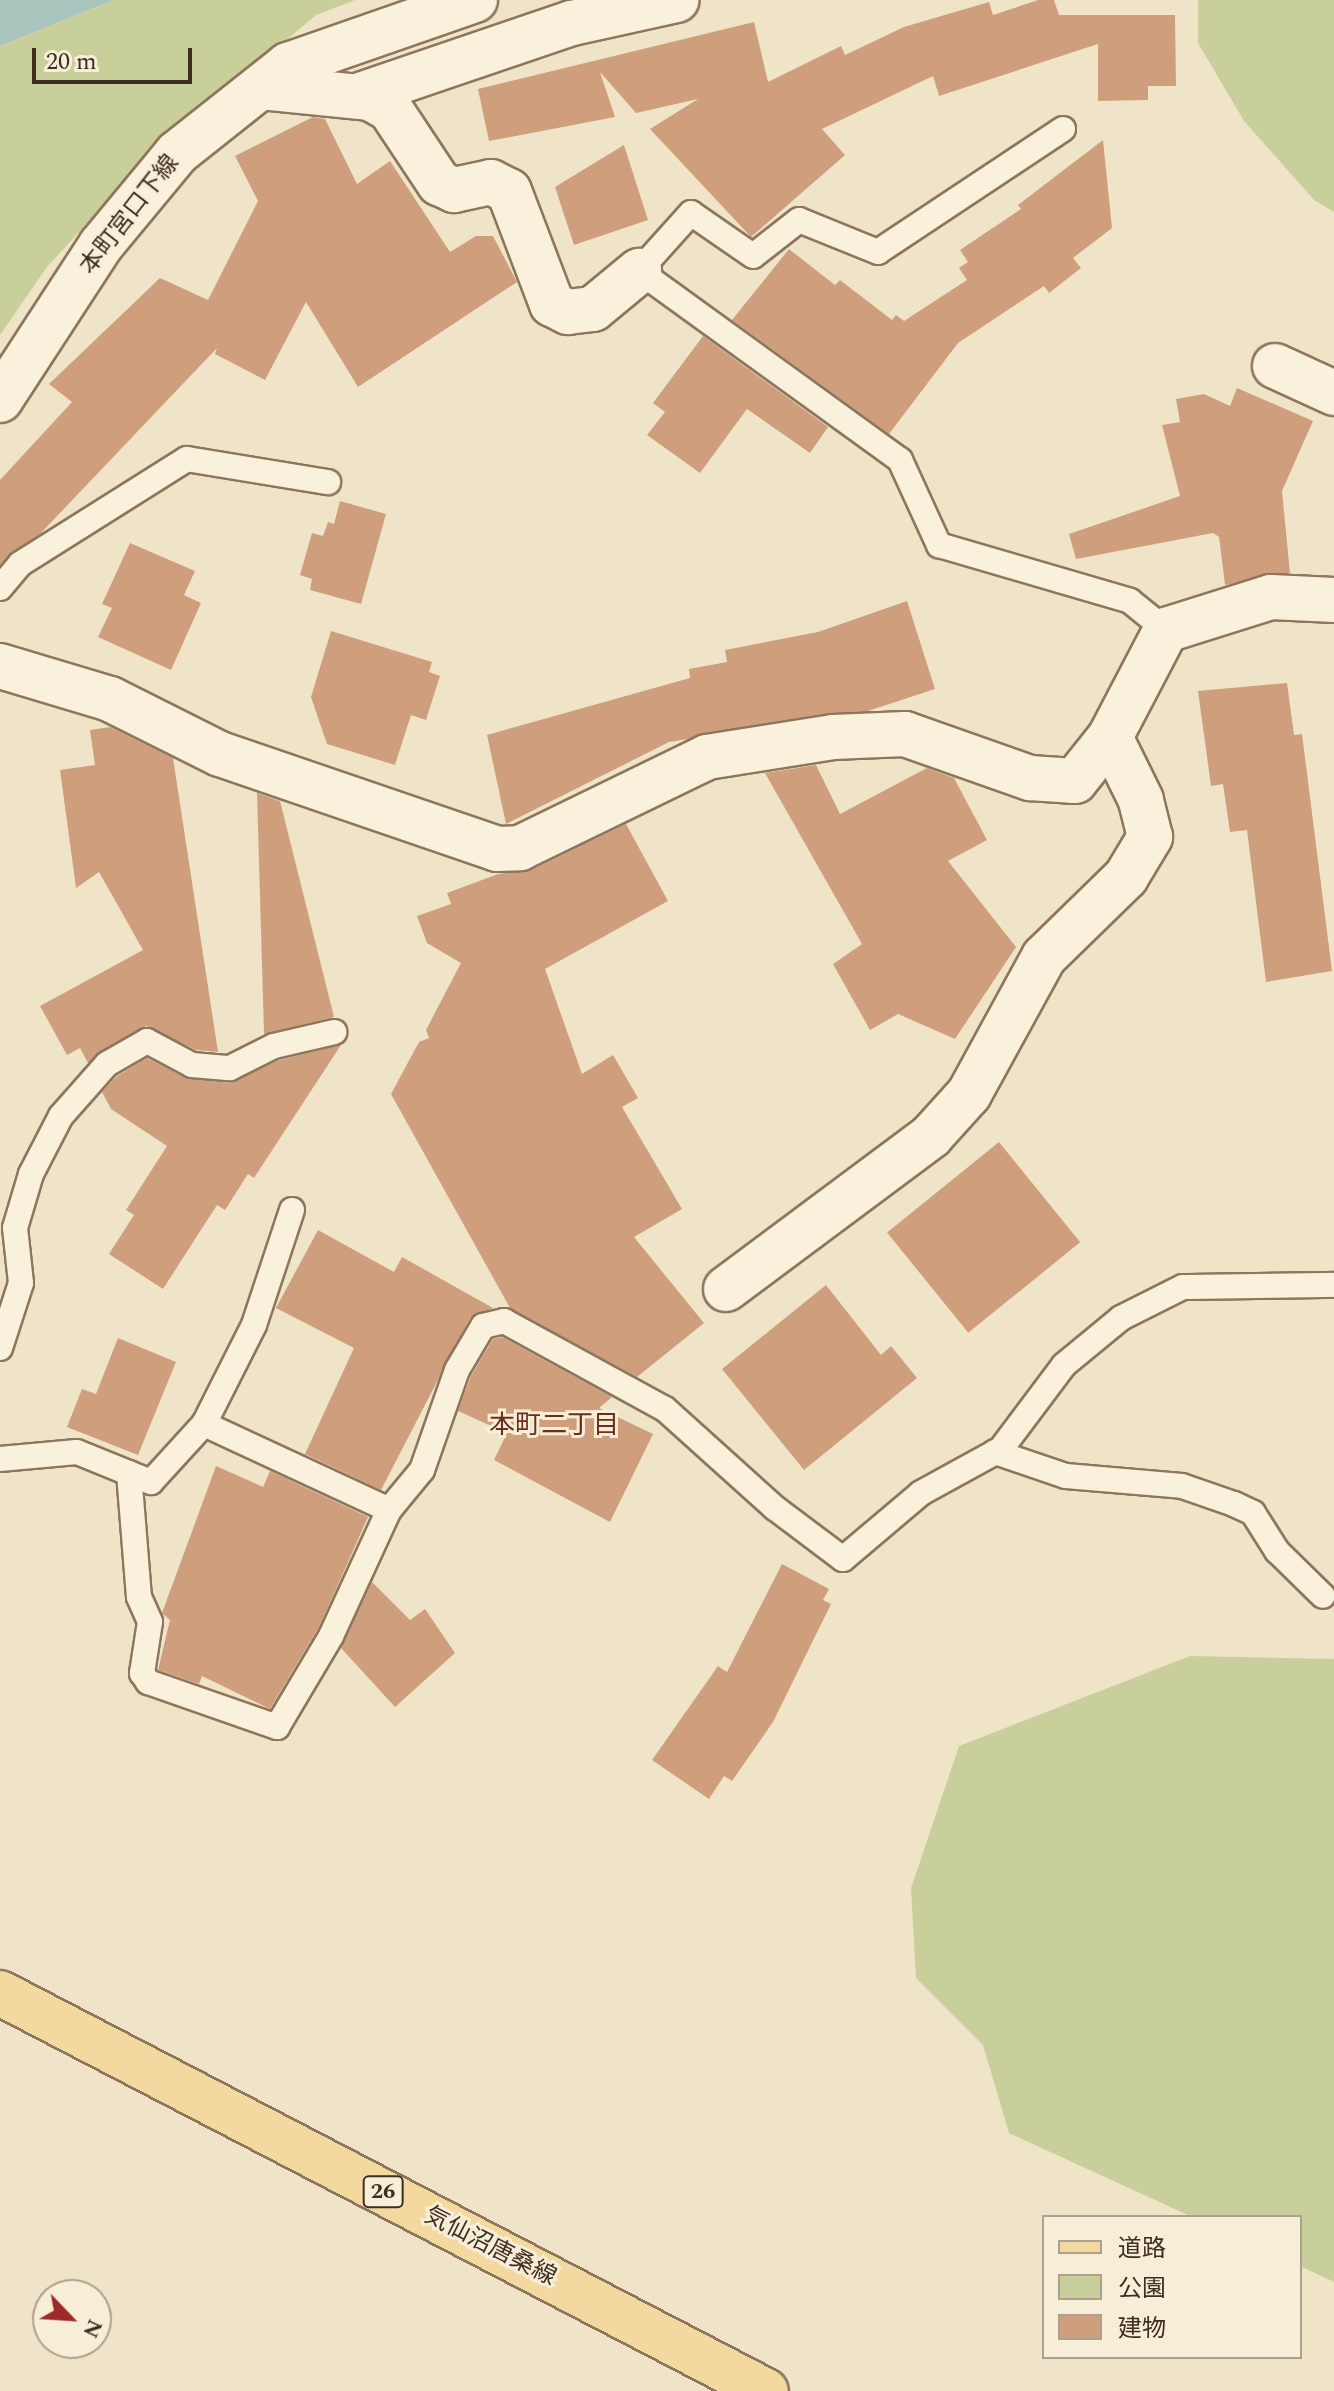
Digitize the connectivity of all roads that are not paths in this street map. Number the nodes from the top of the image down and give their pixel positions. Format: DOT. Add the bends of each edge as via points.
graph roads {
  1 [pos="475,0"];
  2 [pos="677,0"];
  3 [pos="261,87"];
  4 [pos="357,96"];
  5 [pos="1063,129"];
  6 [pos="639,271"];
  7 [pos="1275,366"];
  8 [pos="1334,393"];
  9 [pos="0,400"];
  10 [pos="328,482"];
  11 [pos="0,588"];
  12 [pos="1334,600"];
  13 [pos="1166,630"];
  14 [pos="0,666"];
  15 [pos="1110,737"];
  16 [pos="334,1032"];
  17 [pos="292,1210"];
  18 [pos="1334,1285"];
  19 [pos="726,1289"];
  20 [pos="0,1348"];
  21 [pos="204,1424"];
  22 [pos="995,1452"];
  23 [pos="0,1459"];
  24 [pos="129,1473"];
  25 [pos="389,1510"];
  26 [pos="1323,1596"];
  27 [pos="0,1993"];
  28 [pos="766,2391"];
  1 -- 3 [label="street, 本町宮口下線" via="288,65"];
  2 -- 4 [label="street" via="513,41"];
  3 -- 4 [label="street"];
  3 -- 9 [label="street, 本町宮口下線" via="177,153 101,245"];
  4 -- 6 [label="street" via="390,109 439,183 454,190 491,182 509,191 552,304 568,312 593,309"];
  5 -- 6 [label="lane" via="878,252 799,220 753,256 691,213"];
  6 -- 13 [label="lane" via="900,460 939,545 1130,601"];
  7 -- 8 [label="street"];
  10 -- 11 [label="lane" via="187,459 20,564"];
  12 -- 13 [label="street" via="1271,597"];
  13 -- 15 [label="street"];
  14 -- 15 [label="street" via="110,699 220,754 497,849 520,848 707,757 833,737 905,734 1030,778 1075,781"];
  15 -- 19 [label="street" via="1141,800 1150,837 1126,877 1044,957 969,1094 931,1136"];
  16 -- 20 [label="lane" via="274,1046 230,1068 192,1065 147,1041 107,1064 61,1116 31,1174 15,1228 21,1283"];
  17 -- 21 [label="lane" via="254,1325"];
  18 -- 22 [label="lane" via="1183,1287 1121,1318 1064,1365"];
  21 -- 24 [label="lane" via="151,1482"];
  21 -- 25 [label="lane"];
  22 -- 25 [label="lane" via="921,1493 843,1559 775,1508 665,1409 504,1321 483,1326 457,1370 422,1470"];
  22 -- 26 [label="lane" via="1066,1476 1182,1486 1234,1504 1253,1513 1290,1566"];
  23 -- 24 [label="lane" via="77,1452"];
  24 -- 25 [label="lane" via="139,1597 150,1622 142,1673 148,1682 277,1727 331,1636"];
  27 -- 28 [label="main road, 気仙沼唐桑線 / 26"];
}
